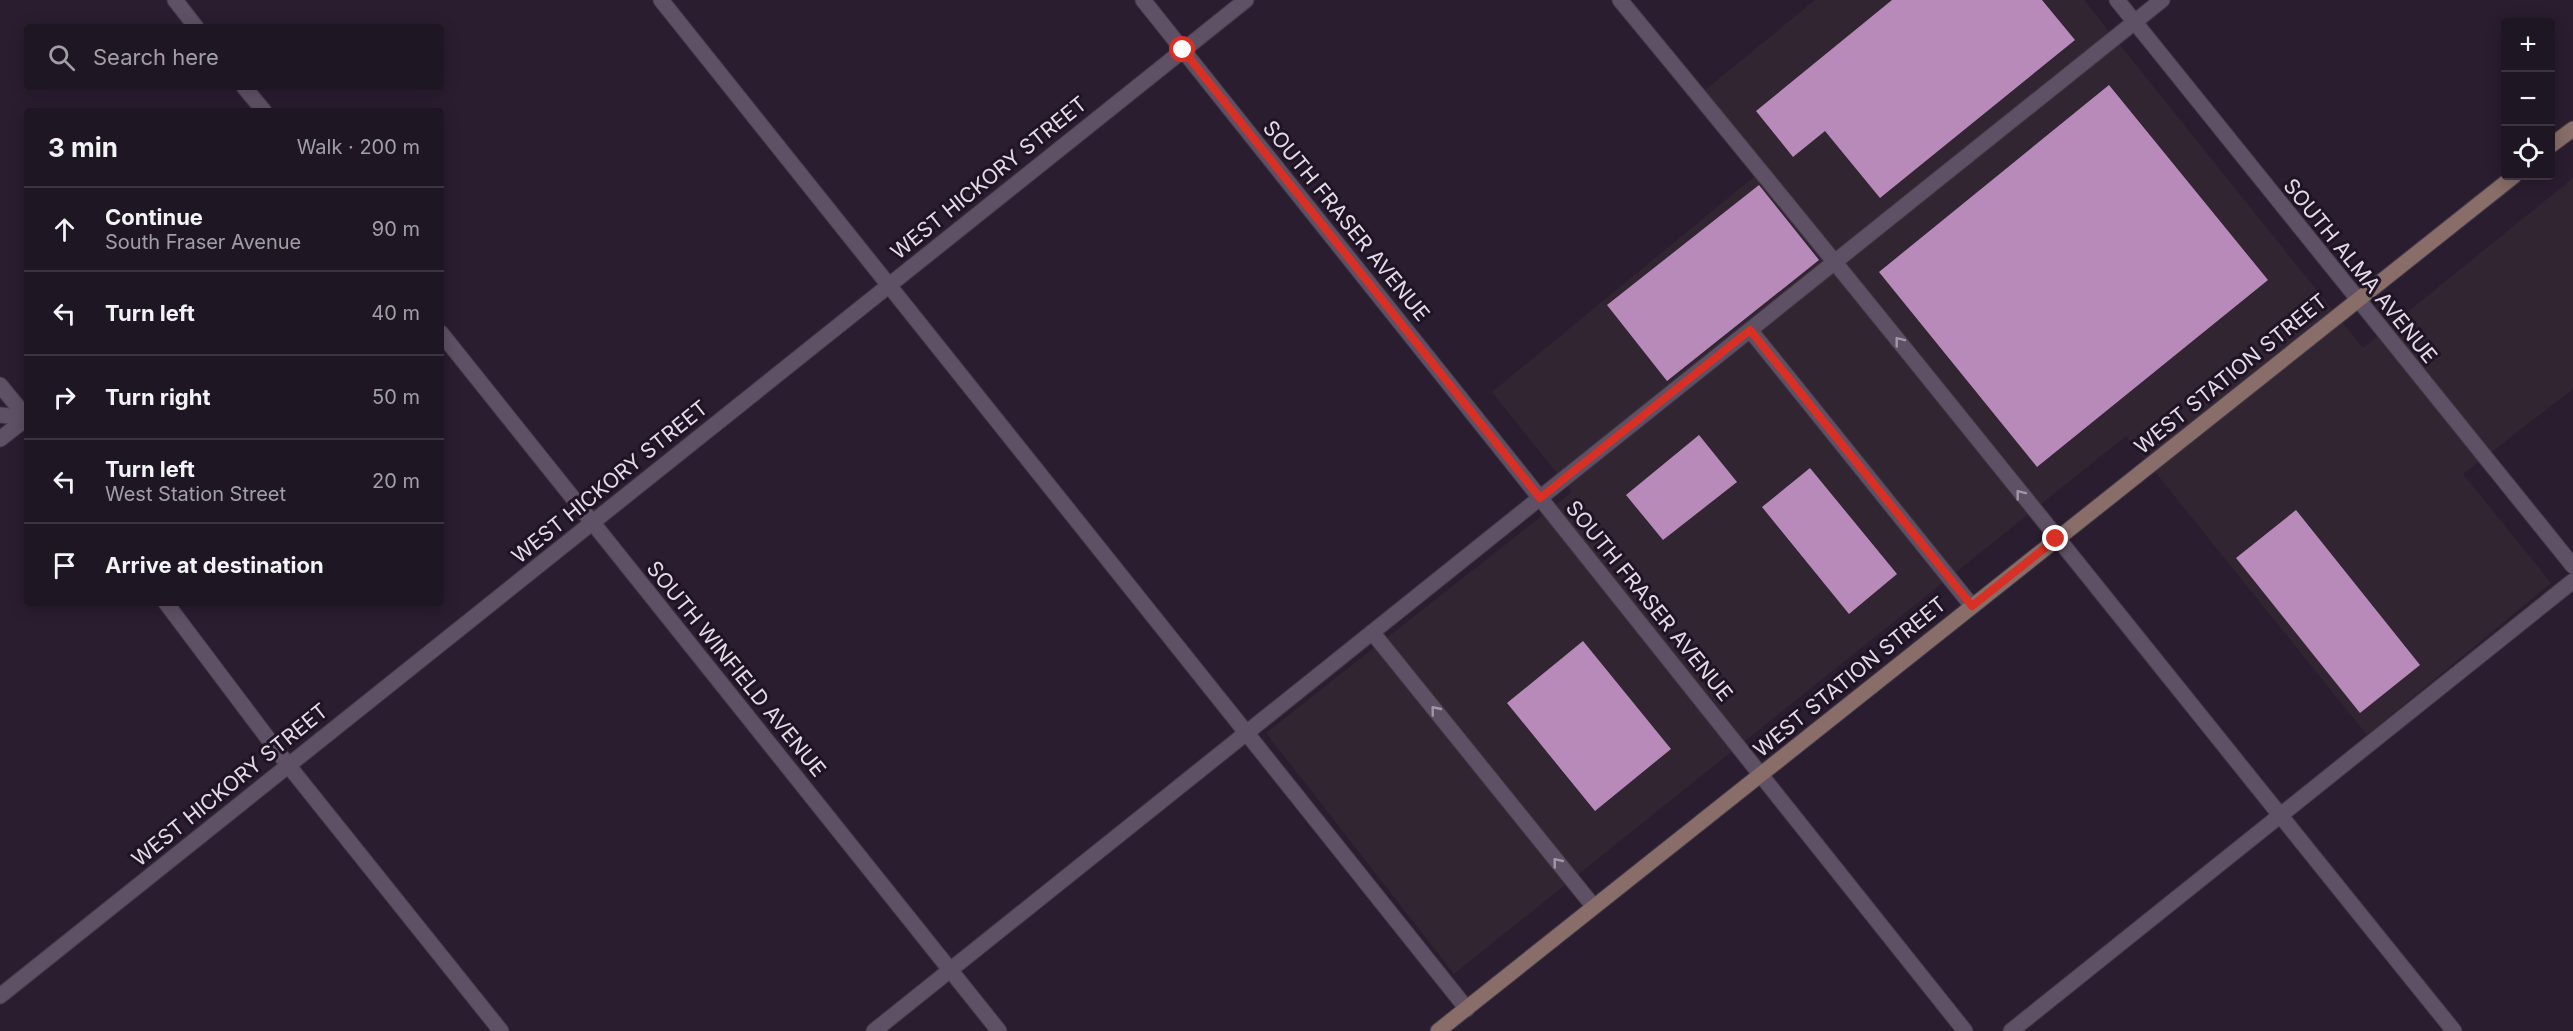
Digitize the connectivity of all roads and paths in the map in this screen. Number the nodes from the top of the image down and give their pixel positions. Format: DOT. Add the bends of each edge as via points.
graph roads {
  1 [pos="175,0"];
  2 [pos="661,0"];
  3 [pos="1143,0"];
  4 [pos="1246,0"];
  5 [pos="1620,0"];
  6 [pos="2116,0"];
  7 [pos="2162,0"];
  8 [pos="2134,22"];
  9 [pos="194,24"];
  10 [pos="1183,50"];
  11 [pos="246,90"];
  12 [pos="262,108"];
  13 [pos="2573,129"];
  14 [pos="2555,142"];
  15 [pos="2509,180"];
  16 [pos="1836,261"];
  17 [pos="889,285"];
  18 [pos="2356,300"];
  19 [pos="1750,330"];
  20 [pos="444,337"];
  21 [pos="0,384"];
  22 [pos="24,414"];
  23 [pos="0,415"];
  24 [pos="24,418"];
  25 [pos="24,420"];
  26 [pos="0,439"];
  27 [pos="1540,498"];
  28 [pos="592,523"];
  29 [pos="2056,539"];
  30 [pos="2573,566"];
  31 [pos="2573,581"];
  32 [pos="168,606"];
  33 [pos="1972,606"];
  34 [pos="1372,632"];
  35 [pos="1246,733"];
  36 [pos="288,765"];
  37 [pos="1761,775"];
  38 [pos="2280,815"];
  39 [pos="1594,907"];
  40 [pos="950,970"];
  41 [pos="0,996"];
  42 [pos="1467,1009"];
  43 [pos="501,1031"];
  44 [pos="874,1031"];
  45 [pos="999,1031"];
  46 [pos="1438,1031"];
  47 [pos="1965,1031"];
  48 [pos="2011,1031"];
  49 [pos="2454,1031"];
  1 -- 9 [label="street"];
  2 -- 17 [label="street"];
  3 -- 10 [label="street, SOUTH FRASER AVENUE"];
  4 -- 10 [label="street, WEST HICKORY STREET"];
  5 -- 16 [label="street"];
  6 -- 8 [label="street, SOUTH ALMA AVENUE"];
  7 -- 8 [label="street"];
  8 -- 16 [label="street"];
  8 -- 18 [label="street, SOUTH ALMA AVENUE"];
  10 -- 17 [label="street, WEST HICKORY STREET"];
  10 -- 27 [label="street, SOUTH FRASER AVENUE"];
  11 -- 12 [label="street"];
  13 -- 14 [label="main road"];
  15 -- 18 [label="main road, WEST STATION STREET"];
  16 -- 19 [label="street"];
  29 -- 16 [label="street, one-way"];
  17 -- 28 [label="street, WEST HICKORY STREET"];
  17 -- 35 [label="street"];
  18 -- 29 [label="main road, WEST STATION STREET"];
  18 -- 30 [label="street, SOUTH ALMA AVENUE"];
  19 -- 27 [label="street"];
  19 -- 33 [label="street"];
  20 -- 28 [label="street, SOUTH WINFIELD AVENUE"];
  21 -- 22 [label="street"];
  23 -- 24 [label="street"];
  25 -- 26 [label="street"];
  27 -- 34 [label="street"];
  27 -- 37 [label="street, SOUTH FRASER AVENUE"];
  28 -- 36 [label="street, WEST HICKORY STREET"];
  28 -- 40 [label="street, SOUTH WINFIELD AVENUE"];
  29 -- 33 [label="main road, WEST STATION STREET"];
  29 -- 38 [label="street"];
  31 -- 38 [label="street"];
  32 -- 36 [label="street"];
  33 -- 37 [label="main road, WEST STATION STREET"];
  34 -- 35 [label="street"];
  39 -- 34 [label="street, one-way"];
  35 -- 40 [label="street"];
  35 -- 42 [label="street"];
  36 -- 41 [label="street, WEST HICKORY STREET"];
  36 -- 43 [label="street"];
  37 -- 39 [label="main road, WEST STATION STREET"];
  37 -- 47 [label="street, SOUTH FRASER AVENUE"];
  38 -- 48 [label="street"];
  38 -- 49 [label="street"];
  39 -- 42 [label="main road, WEST STATION STREET"];
  40 -- 44 [label="street"];
  40 -- 45 [label="street, SOUTH WINFIELD AVENUE"];
  42 -- 46 [label="main road, WEST STATION STREET"];
}
